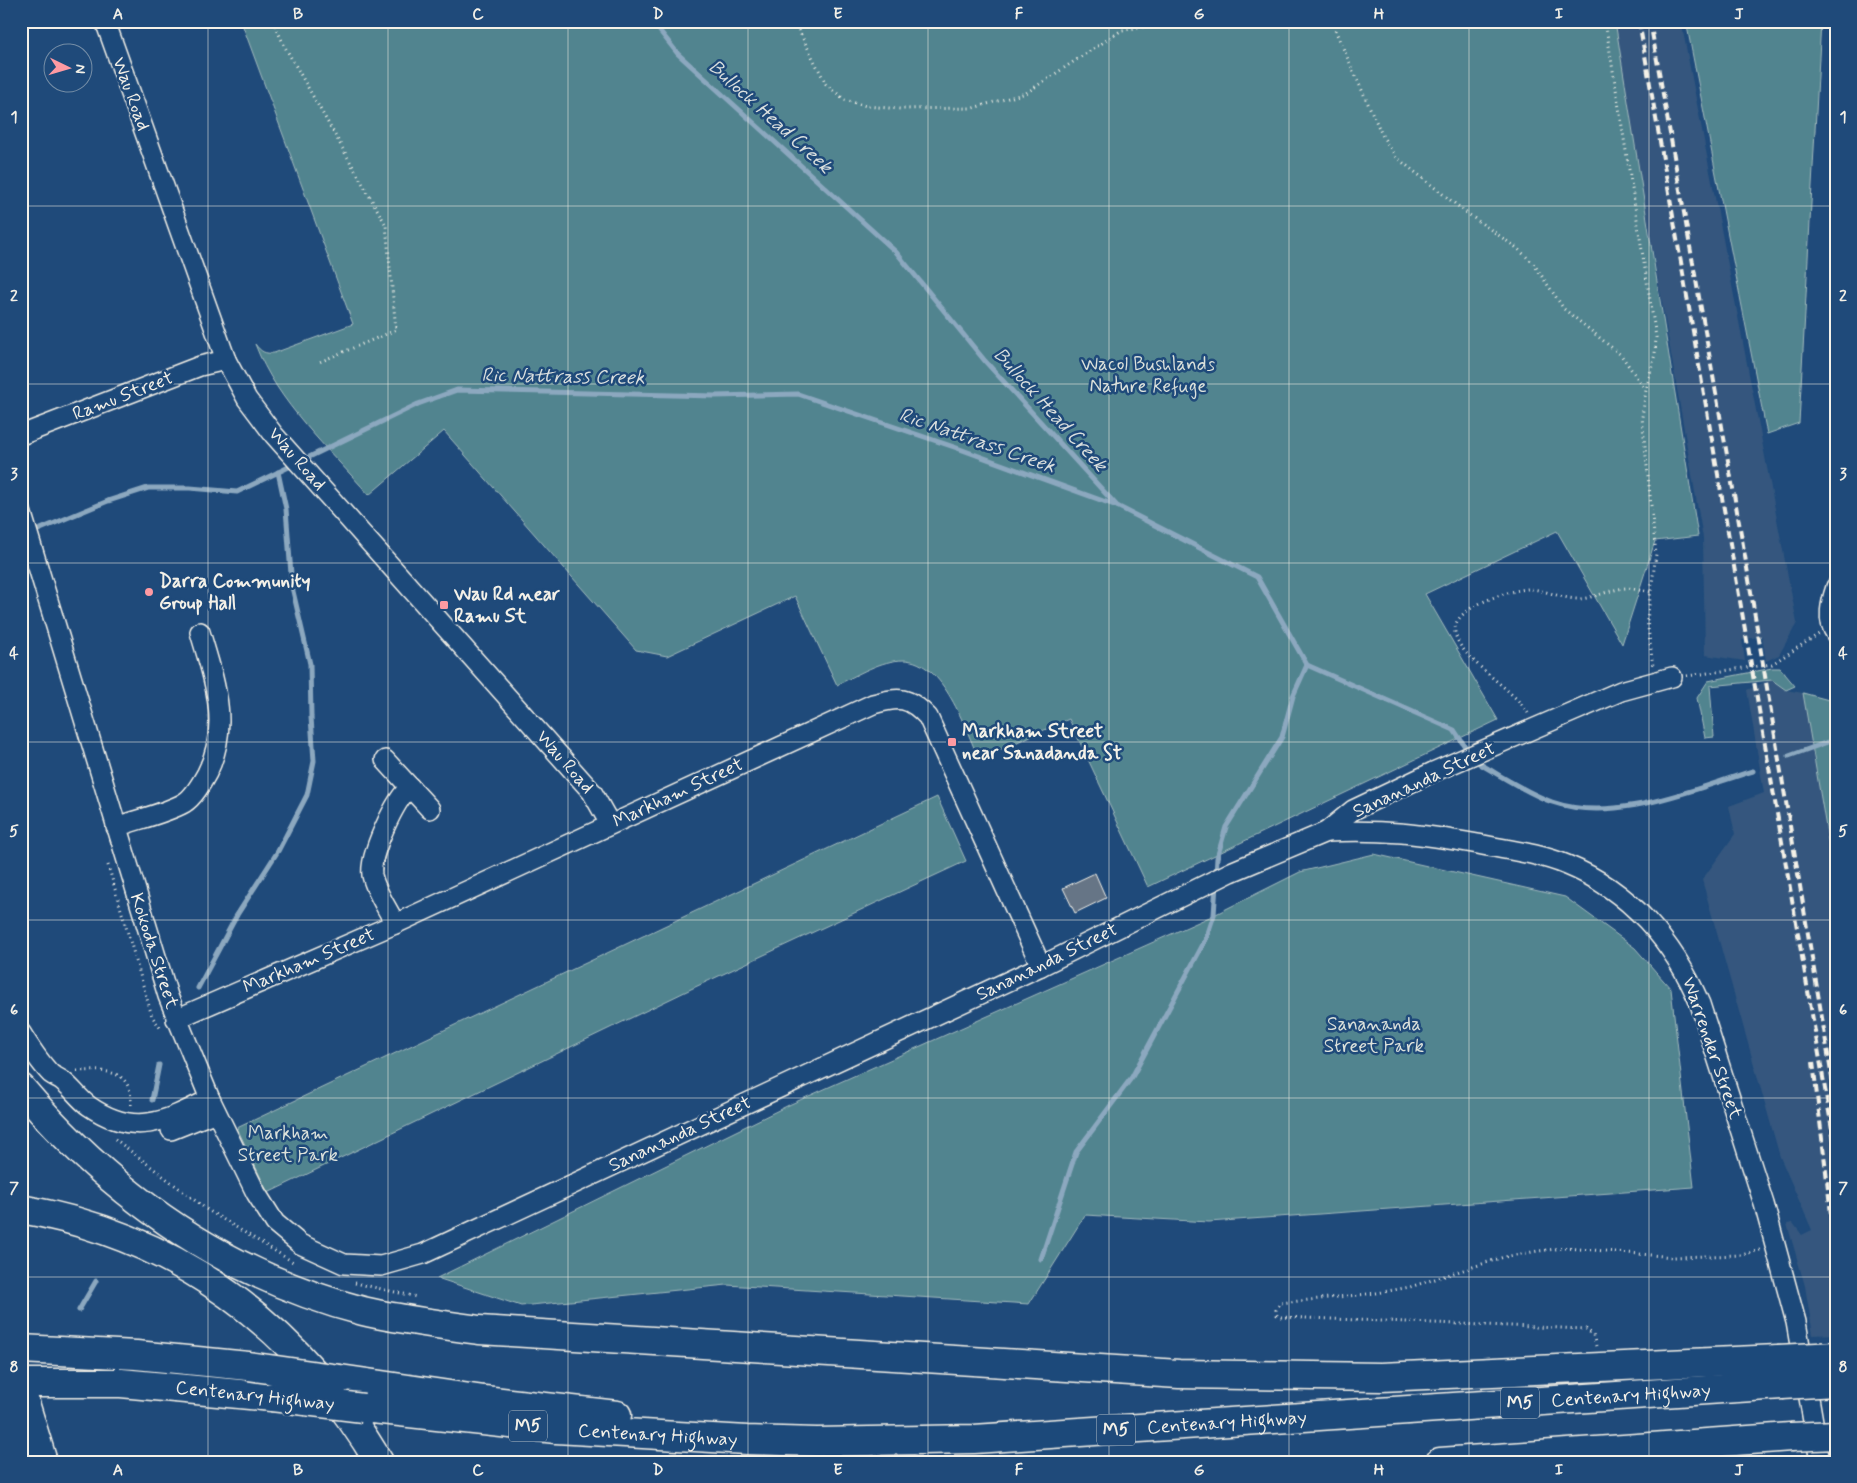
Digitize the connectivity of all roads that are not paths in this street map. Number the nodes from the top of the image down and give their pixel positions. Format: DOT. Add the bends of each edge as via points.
graph roads {
  1 [pos="104,21"];
  2 [pos="226,360"];
  3 [pos="21,435"];
  4 [pos="21,511"];
  5 [pos="1836,588"];
  6 [pos="1834,631"];
  7 [pos="200,632"];
  8 [pos="1664,679"];
  9 [pos="385,760"];
  10 [pos="410,787"];
  11 [pos="430,809"];
  12 [pos="610,824"];
  13 [pos="116,827"];
  14 [pos="1326,832"];
  15 [pos="395,924"];
  16 [pos="1041,966"];
  17 [pos="171,1026"];
  18 [pos="21,1033"];
  19 [pos="21,1088"];
  20 [pos="213,1105"];
  21 [pos="21,1209"];
  22 [pos="423,1254"];
  23 [pos="21,1349"];
  24 [pos="1836,1356"];
  25 [pos="1836,1382"];
  26 [pos="21,1383"];
  27 [pos="21,1390"];
  28 [pos="1836,1435"];
  29 [pos="694,1437"];
  30 [pos="43,1462"];
  31 [pos="379,1462"];
  32 [pos="1440,1462"];
  33 [pos="1820,1462"];
  1 -- 2 [label="street, Wau Road"];
  2 -- 3 [label="street, Ramu Street" via="200,366"];
  2 -- 12 [label="street, Wau Road" via="247,399 274,435 592,792"];
  4 -- 13 [label="street, Kokoda Street"];
  5 -- 6 [label="street" via="1830,609"];
  7 -- 13 [label="street" via="218,693 220,724 214,759 203,781 186,802"];
  8 -- 14 [label="street, Sanananda Street" via="1621,691 1433,772 1353,810"];
  9 -- 10 [label="street"];
  10 -- 11 [label="street"];
  10 -- 15 [label="street" via="398,799 391,813 372,867 373,879"];
  12 -- 15 [label="street, Markham Street"];
  12 -- 16 [label="street, Markham Street" via="873,704 896,698 914,703 928,717"];
  13 -- 17 [label="street, Kokoda Street"];
  14 -- 16 [label="street, Sanananda Street" via="1231,872"];
  14 -- 33 [label="street, Warrender Street" via="1374,830 1420,833 1566,864 1602,882 1632,904 1656,929 1690,978 1764,1204 1796,1322"];
  15 -- 17 [label="street, Markham Street"];
  16 -- 22 [label="street, Sanananda Street"];
  17 -- 20 [label="street, Kokoda Street"];
  18 -- 20 [label="street" via="52,1075 64,1081 73,1093 94,1109 113,1119 152,1124"];
  19 -- 24 [label="highway, bridge" via="73,1147 103,1174 163,1220 205,1246 247,1268 325,1300 404,1319 479,1330 1179,1374 1390,1377"];
  20 -- 22 [label="street, Kokoda Street" via="270,1216 300,1244 344,1264 381,1266"];
  21 -- 31 [label="highway" via="83,1223 140,1245 182,1265 234,1297 268,1325 330,1390"];
  23 -- 29 [label="highway, bridge" via="136,1355 248,1366 484,1400 663,1421"];
  25 -- 29 [label="highway, Centenary Highway / M5, bridge" via="974,1439 818,1442"];
  26 -- 29 [label="highway, Centenary Highway / M5, bridge" via="130,1383 556,1429"];
  27 -- 30 [label="highway"];
  28 -- 32 [label="highway, bridge"];
}
